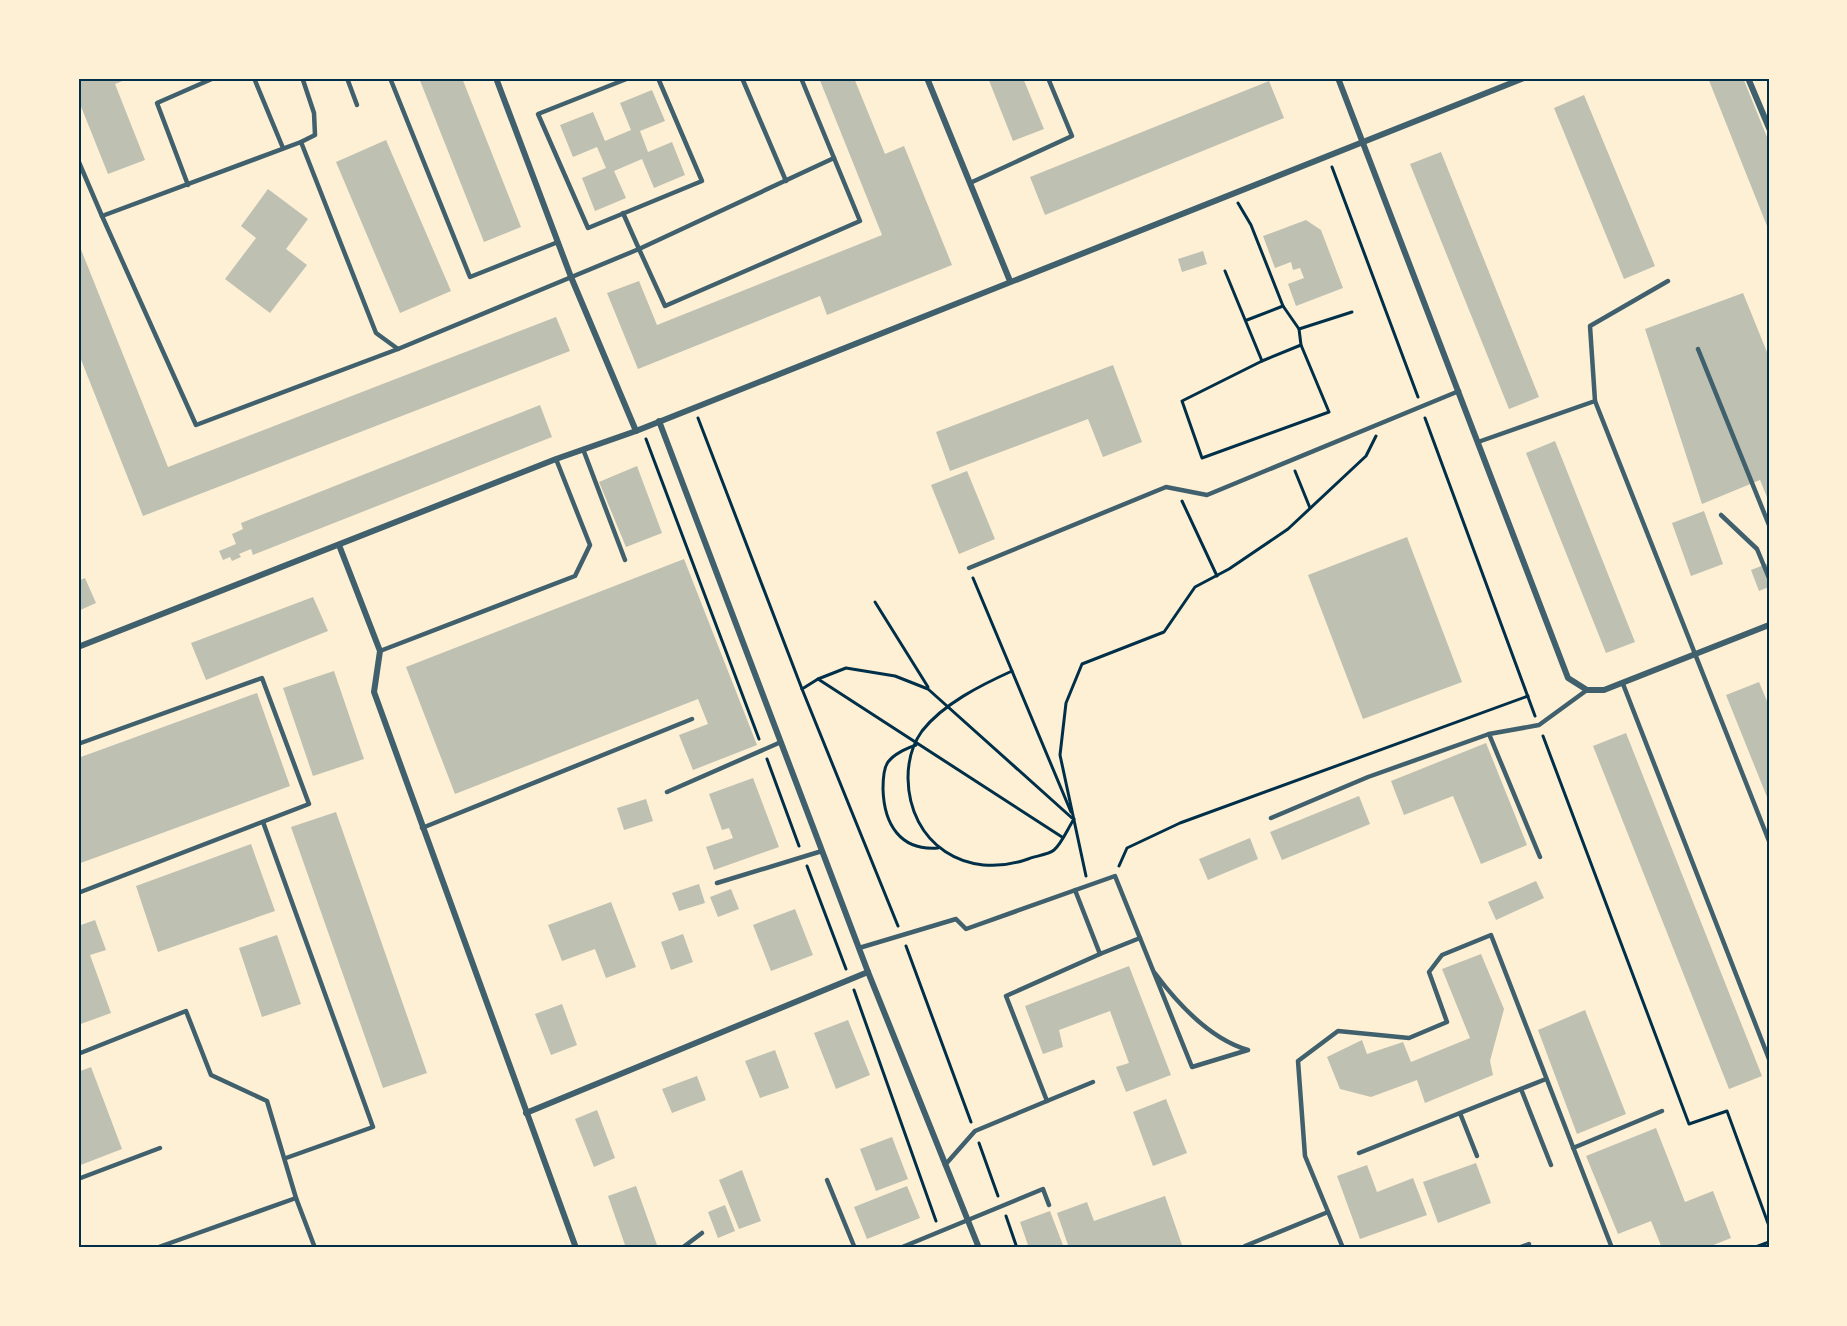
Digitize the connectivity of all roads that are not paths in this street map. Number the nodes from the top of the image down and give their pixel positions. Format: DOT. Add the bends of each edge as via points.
graph roads {
  1 [pos="214,78"];
  2 [pos="254,78"];
  3 [pos="347,78"];
  4 [pos="390,78"];
  5 [pos="496,78"];
  6 [pos="629,78"];
  7 [pos="658,78"];
  8 [pos="742,78"];
  9 [pos="801,78"];
  10 [pos="927,78"];
  11 [pos="1048,78"];
  12 [pos="1338,78"];
  13 [pos="1524,78"];
  14 [pos="1748,78"];
  15 [pos="303,80"];
  16 [pos="357,105"];
  17 [pos="1769,108"];
  18 [pos="1762,110"];
  19 [pos="1769,128"];
  20 [pos="301,142"];
  21 [pos="1363,142"];
  22 [pos="283,148"];
  23 [pos="834,158"];
  24 [pos="78,160"];
  25 [pos="86,178"];
  26 [pos="786,180"];
  27 [pos="78,182"];
  28 [pos="970,183"];
  29 [pos="188,185"];
  30 [pos="622,213"];
  31 [pos="102,216"];
  32 [pos="558,242"];
  33 [pos="639,249"];
  34 [pos="571,277"];
  35 [pos="1010,281"];
  36 [pos="1668,281"];
  37 [pos="398,349"];
  38 [pos="1698,349"];
  39 [pos="1459,391"];
  40 [pos="1594,401"];
  41 [pos="659,421"];
  42 [pos="639,429"];
  43 [pos="1478,442"];
  44 [pos="583,449"];
  45 [pos="556,459"];
  46 [pos="1721,515"];
  47 [pos="1769,525"];
  48 [pos="339,545"];
  49 [pos="625,560"];
  50 [pos="969,568"];
  51 [pos="1769,578"];
  52 [pos="1769,626"];
  53 [pos="78,647"];
  54 [pos="380,651"];
  55 [pos="1695,655"];
  56 [pos="1623,684"];
  57 [pos="1587,690"];
  58 [pos="692,719"];
  59 [pos="1489,734"];
  60 [pos="781,742"];
  61 [pos="78,744"];
  62 [pos="667,792"];
  63 [pos="1271,818"];
  64 [pos="263,822"];
  65 [pos="422,828"];
  66 [pos="1769,841"];
  67 [pos="822,851"];
  68 [pos="1540,857"];
  69 [pos="717,883"];
  70 [pos="1075,890"];
  71 [pos="78,893"];
  72 [pos="1140,938"];
  73 [pos="859,948"];
  74 [pos="1100,954"];
  75 [pos="868,972"];
  76 [pos="1154,972"];
  77 [pos="78,1054"];
  78 [pos="1769,1059"];
  79 [pos="1546,1079"];
  80 [pos="1092,1082"];
  81 [pos="1521,1089"];
  82 [pos="1047,1101"];
  83 [pos="1662,1111"];
  84 [pos="526,1113"];
  85 [pos="1460,1113"];
  86 [pos="160,1148"];
  87 [pos="1573,1148"];
  88 [pos="1359,1153"];
  89 [pos="1477,1156"];
  90 [pos="286,1158"];
  91 [pos="945,1165"];
  92 [pos="1551,1165"];
  93 [pos="78,1179"];
  94 [pos="827,1180"];
  95 [pos="296,1198"];
  96 [pos="1049,1205"];
  97 [pos="1328,1212"];
  98 [pos="968,1221"];
  99 [pos="702,1233"];
  100 [pos="1528,1244"];
  101 [pos="1245,1246"];
  102 [pos="852,1247"];
  103 [pos="156,1248"];
  104 [pos="315,1248"];
  105 [pos="576,1248"];
  106 [pos="682,1248"];
  107 [pos="862,1248"];
  108 [pos="900,1248"];
  109 [pos="979,1248"];
  110 [pos="1343,1248"];
  111 [pos="1518,1248"];
  112 [pos="1612,1248"];
  1 -- 29 [label="lane" via="157,103"];
  2 -- 22 [label="lane"];
  3 -- 16 [label="lane"];
  4 -- 32 [label="lane" via="470,277"];
  5 -- 32 [label="street"];
  6 -- 30 [label="lane" via="538,114 588,228"];
  7 -- 30 [label="lane" via="702,181"];
  8 -- 26 [label="lane"];
  9 -- 23 [label="lane"];
  10 -- 28 [label="street"];
  11 -- 28 [label="lane" via="1072,136"];
  12 -- 21 [label="street"];
  13 -- 21 [label="street"];
  14 -- 18 [label="street"];
  15 -- 20 [label="lane" via="314,113 315,135"];
  17 -- 18 [label="lane"];
  18 -- 19 [label="street"];
  20 -- 22 [label="lane"];
  20 -- 37 [label="lane" via="376,333"];
  21 -- 35 [label="street"];
  21 -- 39 [label="street"];
  22 -- 29 [label="lane"];
  23 -- 26 [label="lane"];
  23 -- 33 [label="lane" via="860,222 665,306"];
  24 -- 25 [label="lane"];
  25 -- 27 [label="lane"];
  25 -- 31 [label="lane"];
  26 -- 33 [label="lane"];
  28 -- 35 [label="street"];
  29 -- 31 [label="lane"];
  30 -- 33 [label="lane"];
  31 -- 37 [label="lane" via="196,425"];
  32 -- 34 [label="street"];
  33 -- 34 [label="lane"];
  34 -- 37 [label="lane"];
  34 -- 42 [label="street"];
  35 -- 41 [label="street"];
  36 -- 40 [label="lane" via="1590,326"];
  38 -- 47 [label="lane"];
  39 -- 43 [label="street"];
  39 -- 50 [label="lane" via="1207,495 1166,487"];
  40 -- 43 [label="lane"];
  40 -- 55 [label="lane"];
  41 -- 42 [label="street"];
  41 -- 60 [label="street"];
  42 -- 44 [label="street"];
  43 -- 57 [label="street" via="1568,678"];
  44 -- 45 [label="street"];
  44 -- 49 [label="lane"];
  45 -- 48 [label="street"];
  45 -- 54 [label="lane" via="590,545 575,576"];
  46 -- 51 [label="lane" via="1756,549"];
  48 -- 53 [label="street"];
  48 -- 54 [label="street"];
  52 -- 55 [label="street"];
  54 -- 65 [label="street" via="374,692"];
  55 -- 56 [label="street"];
  55 -- 66 [label="lane"];
  56 -- 57 [label="street"];
  56 -- 78 [label="lane"];
  57 -- 59 [label="lane" via="1539,725"];
  58 -- 65 [label="lane"];
  59 -- 63 [label="lane" via="1368,777"];
  59 -- 68 [label="lane"];
  60 -- 62 [label="lane"];
  60 -- 67 [label="street"];
  61 -- 64 [label="lane" via="262,678 309,804"];
  64 -- 71 [label="lane"];
  64 -- 90 [label="lane" via="373,1127"];
  65 -- 84 [label="street"];
  67 -- 69 [label="lane"];
  67 -- 73 [label="street"];
  70 -- 72 [label="lane" via="1115,876"];
  70 -- 73 [label="lane" via="966,929 956,919"];
  70 -- 74 [label="lane"];
  72 -- 74 [label="lane"];
  72 -- 76 [label="lane"];
  73 -- 75 [label="street"];
  74 -- 82 [label="lane" via="1006,996"];
  75 -- 84 [label="street"];
  75 -- 91 [label="street"];
  76 -- 76 [label="lane" via="1192,1067 1248,1050 1219,1036 1179,1004"];
  77 -- 90 [label="lane" via="186,1011 211,1075 267,1101"];
  79 -- 81 [label="lane"];
  79 -- 87 [label="lane"];
  79 -- 97 [label="lane" via="1491,935 1442,955 1429,972 1447,1022 1409,1038 1338,1031 1298,1061 1305,1156"];
  80 -- 82 [label="lane"];
  81 -- 85 [label="lane"];
  81 -- 92 [label="lane"];
  82 -- 91 [label="lane" via="975,1131"];
  83 -- 87 [label="lane"];
  84 -- 105 [label="street"];
  85 -- 88 [label="lane"];
  85 -- 89 [label="lane"];
  86 -- 93 [label="lane"];
  87 -- 112 [label="lane"];
  90 -- 95 [label="lane"];
  91 -- 98 [label="street"];
  94 -- 102 [label="lane"];
  95 -- 103 [label="lane"];
  95 -- 104 [label="lane"];
  96 -- 98 [label="lane" via="1044,1189"];
  97 -- 101 [label="lane"];
  97 -- 110 [label="lane"];
  98 -- 108 [label="lane"];
  98 -- 109 [label="street"];
  99 -- 106 [label="lane"];
  100 -- 111 [label="lane"];
  102 -- 107 [label="lane"];
}
